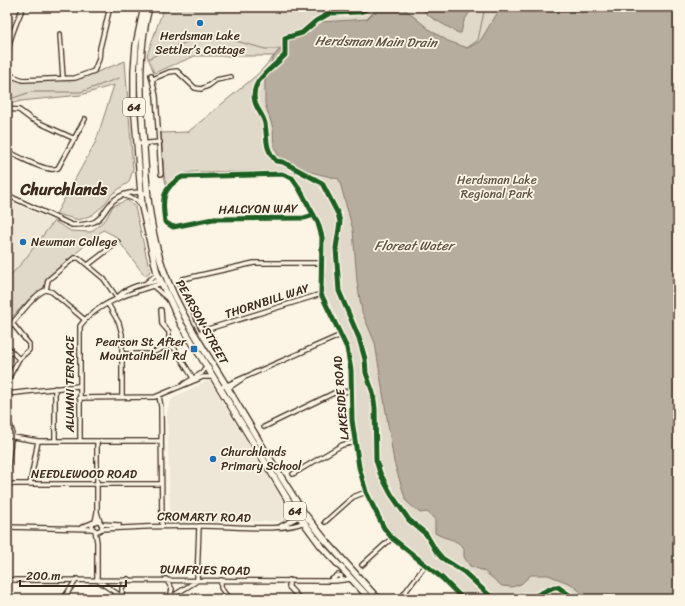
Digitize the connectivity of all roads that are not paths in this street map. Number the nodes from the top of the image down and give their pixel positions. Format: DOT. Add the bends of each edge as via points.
graph roads {
  1 [pos="22,7"];
  2 [pos="110,7"];
  3 [pos="144,7"];
  4 [pos="149,7"];
  5 [pos="60,34"];
  6 [pos="152,75"];
  7 [pos="231,77"];
  8 [pos="63,78"];
  9 [pos="153,79"];
  10 [pos="7,109"];
  11 [pos="85,119"];
  12 [pos="76,139"];
  13 [pos="160,142"];
  14 [pos="144,143"];
  15 [pos="137,144"];
  16 [pos="7,151"];
  17 [pos="161,174"];
  18 [pos="282,174"];
  19 [pos="140,192"];
  20 [pos="7,194"];
  21 [pos="148,194"];
  22 [pos="125,196"];
  23 [pos="142,207"];
  24 [pos="314,215"];
  25 [pos="118,242"];
  26 [pos="321,263"];
  27 [pos="88,265"];
  28 [pos="157,273"];
  29 [pos="164,281"];
  30 [pos="144,284"];
  31 [pos="154,286"];
  32 [pos="46,290"];
  33 [pos="321,294"];
  34 [pos="117,298"];
  35 [pos="168,299"];
  36 [pos="108,304"];
  37 [pos="160,310"];
  38 [pos="85,320"];
  39 [pos="12,324"];
  40 [pos="7,328"];
  41 [pos="341,335"];
  42 [pos="169,346"];
  43 [pos="8,349"];
  44 [pos="123,354"];
  45 [pos="19,359"];
  46 [pos="207,366"];
  47 [pos="214,377"];
  48 [pos="193,378"];
  49 [pos="7,381"];
  50 [pos="183,385"];
  51 [pos="78,386"];
  52 [pos="55,388"];
  53 [pos="224,388"];
  54 [pos="350,390"];
  55 [pos="7,394"];
  56 [pos="159,396"];
  57 [pos="79,398"];
  58 [pos="122,398"];
  59 [pos="7,416"];
  60 [pos="264,427"];
  61 [pos="7,436"];
  62 [pos="12,437"];
  63 [pos="38,441"];
  64 [pos="55,441"];
  65 [pos="80,441"];
  66 [pos="97,441"];
  67 [pos="161,441"];
  68 [pos="355,442"];
  69 [pos="7,473"];
  70 [pos="293,474"];
  71 [pos="7,484"];
  72 [pos="30,484"];
  73 [pos="97,484"];
  74 [pos="161,484"];
  75 [pos="366,492"];
  76 [pos="97,512"];
  77 [pos="302,515"];
  78 [pos="306,521"];
  79 [pos="94,522"];
  80 [pos="325,522"];
  81 [pos="101,523"];
  82 [pos="126,526"];
  83 [pos="162,526"];
  84 [pos="199,526"];
  85 [pos="281,526"];
  86 [pos="81,527"];
  87 [pos="7,528"];
  88 [pos="101,529"];
  89 [pos="94,530"];
  90 [pos="392,538"];
  91 [pos="97,542"];
  92 [pos="362,565"];
  93 [pos="425,566"];
  94 [pos="77,579"];
  95 [pos="128,579"];
  96 [pos="166,579"];
  97 [pos="351,579"];
  98 [pos="7,580"];
  99 [pos="97,580"];
  100 [pos="197,580"];
  101 [pos="221,580"];
  102 [pos="289,580"];
  103 [pos="124,598"];
  104 [pos="169,598"];
  105 [pos="63,599"];
  106 [pos="229,599"];
  107 [pos="300,599"];
  108 [pos="370,599"];
  109 [pos="378,599"];
  110 [pos="400,599"];
  111 [pos="463,599"];
  1 -- 8 [label="street" via="9,47 8,63 12,76 23,80"];
  2 -- 8 [label="street" via="94,71 75,78"];
  3 -- 15 [label="main road, PEARSON STREET / 64" via="136,45 134,71"];
  4 -- 14 [label="main road, PEARSON STREET / 64" via="145,21 140,72"];
  5 -- 8 [label="street"];
  6 -- 9 [label="street"];
  7 -- 9 [label="street" via="216,80 201,89 195,88 177,71"];
  9 -- 13 [label="street"];
  10 -- 12 [label="street" via="19,110 31,119"];
  11 -- 12 [label="street"];
  12 -- 16 [label="street" via="58,168 52,170"];
  13 -- 14 [label="street"];
  13 -- 17 [label="street"];
  14 -- 15 [label="street"];
  14 -- 21 [label="main road, PEARSON STREET / 64"];
  15 -- 19 [label="main road, PEARSON STREET / 64"];
  18 -- 24 [label="street, LAKESIDE ROAD" via="292,178"];
  18 -- 24 [label="street, HALCYON WAY" via="182,177 172,182 165,192 165,222 173,227 213,219 304,218"];
  19 -- 21 [label="street"];
  19 -- 22 [label="street"];
  19 -- 23 [label="main road, PEARSON STREET / 64"];
  20 -- 22 [label="street" via="72,225 84,226 104,214 112,202"];
  21 -- 29 [label="main road, PEARSON STREET / 64"];
  22 -- 23 [label="street" via="137,200"];
  23 -- 28 [label="main road, PEARSON STREET / 64"];
  24 -- 26 [label="street, LAKESIDE ROAD" via="322,238"];
  25 -- 27 [label="street"];
  26 -- 33 [label="street, LAKESIDE ROAD"];
  26 -- 33 [label="street, THORNBILL WAY" via="247,264 183,278 180,284 201,328 206,330"];
  27 -- 32 [label="street" via="79,258 74,258 48,280"];
  27 -- 34 [label="street" via="104,279"];
  28 -- 29 [label="main road, PEARSON STREET / 64"];
  28 -- 30 [label="street"];
  29 -- 30 [label="street, ALUMNI TERRACE"];
  29 -- 31 [label="street, ALUMNI TERRACE"];
  29 -- 35 [label="main road, PEARSON STREET / 64"];
  29 -- 53 [label="main road, PEARSON STREET / 64"];
  30 -- 34 [label="street, ALUMNI TERRACE" via="133,287"];
  31 -- 34 [label="street, ALUMNI TERRACE"];
  31 -- 35 [label="street"];
  32 -- 38 [label="street" via="52,292"];
  32 -- 39 [label="street" via="38,293"];
  33 -- 41 [label="street, LAKESIDE ROAD"];
  34 -- 36 [label="street, ALUMNI TERRACE"];
  35 -- 46 [label="main road, PEARSON STREET / 64"];
  36 -- 38 [label="street, ALUMNI TERRACE"];
  36 -- 44 [label="street" via="120,327"];
  37 -- 42 [label="street" via="162,324 169,334"];
  38 -- 51 [label="street, ALUMNI TERRACE" via="80,326 79,333"];
  39 -- 40 [label="street"];
  39 -- 45 [label="street" via="29,344 29,350"];
  41 -- 53 [label="street"];
  41 -- 54 [label="street, LAKESIDE ROAD" via="347,348 351,370"];
  42 -- 44 [label="street" via="150,354"];
  42 -- 48 [label="street" via="175,349"];
  43 -- 45 [label="street"];
  44 -- 58 [label="street"];
  45 -- 49 [label="street"];
  46 -- 47 [label="main road, PEARSON STREET / 64"];
  46 -- 48 [label="street" via="202,373"];
  47 -- 50 [label="street" via="203,377"];
  47 -- 53 [label="main road, PEARSON STREET / 64"];
  48 -- 50 [label="street"];
  50 -- 56 [label="street"];
  51 -- 52 [label="street"];
  51 -- 57 [label="street, ALUMNI TERRACE"];
  52 -- 55 [label="street" via="32,393"];
  52 -- 64 [label="street"];
  53 -- 77 [label="main road, PEARSON STREET / 64"];
  54 -- 60 [label="street" via="334,392"];
  54 -- 68 [label="street, LAKESIDE ROAD"];
  56 -- 58 [label="street"];
  56 -- 67 [label="street"];
  57 -- 58 [label="street"];
  57 -- 65 [label="street, ALUMNI TERRACE"];
  59 -- 62 [label="street"];
  61 -- 62 [label="street"];
  62 -- 63 [label="street"];
  62 -- 69 [label="street"];
  63 -- 64 [label="street"];
  63 -- 72 [label="street"];
  64 -- 65 [label="street"];
  65 -- 66 [label="street"];
  66 -- 67 [label="street"];
  66 -- 73 [label="street"];
  67 -- 74 [label="street"];
  68 -- 70 [label="street" via="342,445"];
  68 -- 75 [label="street, LAKESIDE ROAD"];
  71 -- 72 [label="street, NEEDLEWOOD ROAD"];
  72 -- 73 [label="street, NEEDLEWOOD ROAD"];
  73 -- 74 [label="street, NEEDLEWOOD ROAD"];
  73 -- 76 [label="street"];
  74 -- 83 [label="street"];
  75 -- 80 [label="street" via="353,497"];
  75 -- 90 [label="street, LAKESIDE ROAD" via="384,528"];
  76 -- 79 [label="street"];
  76 -- 81 [label="street"];
  77 -- 78 [label="main road, PEARSON STREET / 64"];
  77 -- 85 [label="street, CROMARTY ROAD"];
  78 -- 85 [label="street, CROMARTY ROAD" via="292,527"];
  78 -- 97 [label="main road, PEARSON STREET / 64"];
  78 -- 109 [label="main road, PEARSON STREET / 64"];
  79 -- 81 [label="street, CROMARTY ROAD"];
  79 -- 86 [label="street, CROMARTY ROAD"];
  79 -- 89 [label="street"];
  81 -- 82 [label="street, CROMARTY ROAD"];
  81 -- 88 [label="street"];
  82 -- 83 [label="street, CROMARTY ROAD"];
  82 -- 88 [label="street, CROMARTY ROAD"];
  83 -- 84 [label="street, CROMARTY ROAD"];
  84 -- 85 [label="street, CROMARTY ROAD"];
  84 -- 100 [label="street"];
  86 -- 87 [label="street, CROMARTY ROAD"];
  86 -- 89 [label="street, CROMARTY ROAD"];
  88 -- 89 [label="street, CROMARTY ROAD"];
  88 -- 91 [label="street"];
  89 -- 91 [label="street"];
  90 -- 92 [label="street"];
  90 -- 93 [label="street, LAKESIDE ROAD"];
  91 -- 99 [label="street"];
  93 -- 110 [label="street"];
  93 -- 111 [label="street, LAKESIDE ROAD" via="442,578"];
  94 -- 98 [label="street, DUMFRIES ROAD"];
  94 -- 99 [label="street, DUMFRIES ROAD"];
  94 -- 105 [label="street"];
  95 -- 96 [label="street, DUMFRIES ROAD"];
  95 -- 99 [label="street, DUMFRIES ROAD"];
  95 -- 103 [label="street" via="122,588"];
  96 -- 100 [label="street, DUMFRIES ROAD"];
  96 -- 104 [label="street" via="172,589"];
  97 -- 102 [label="street, DUMFRIES ROAD"];
  97 -- 108 [label="main road, PEARSON STREET / 64"];
  99 -- 103 [label="street"];
  100 -- 101 [label="street, DUMFRIES ROAD"];
  100 -- 104 [label="street"];
  101 -- 102 [label="street, DUMFRIES ROAD"];
  101 -- 106 [label="street" via="221,588"];
  102 -- 107 [label="street" via="289,587"];
}
